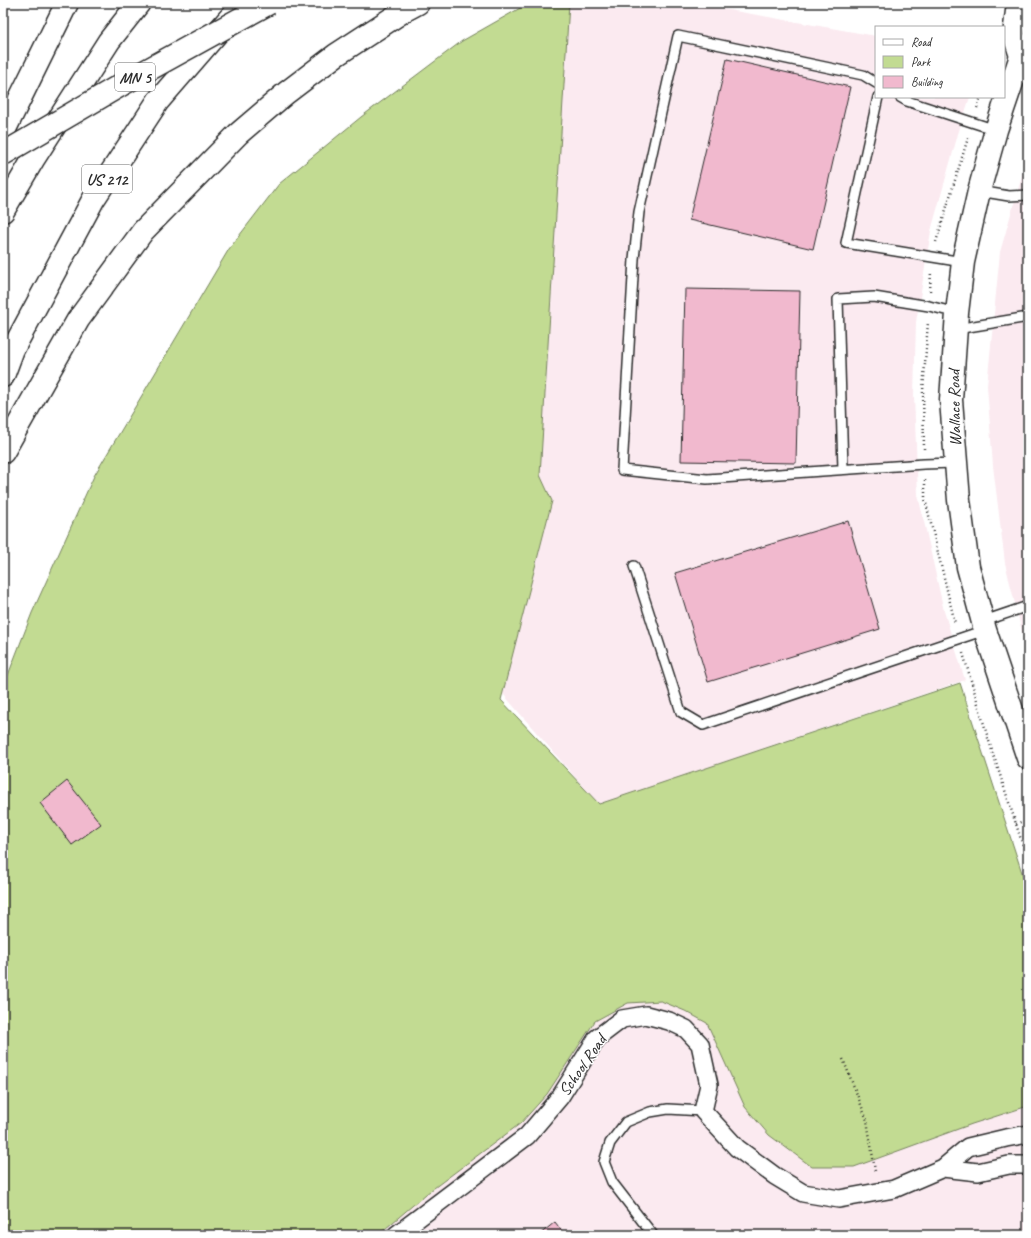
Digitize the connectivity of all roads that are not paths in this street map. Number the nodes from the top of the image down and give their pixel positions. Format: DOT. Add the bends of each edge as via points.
graph roads {
  1 [pos="67,3"];
  2 [pos="139,3"];
  3 [pos="243,3"];
  4 [pos="269,3"];
  5 [pos="418,3"];
  6 [pos="1018,3"];
  7 [pos="1026,53"];
  8 [pos="875,82"];
  9 [pos="878,98"];
  10 [pos="902,98"];
  11 [pos="996,130"];
  12 [pos="3,133"];
  13 [pos="3,154"];
  14 [pos="979,192"];
  15 [pos="1028,195"];
  16 [pos="3,211"];
  17 [pos="963,262"];
  18 [pos="1028,317"];
  19 [pos="956,321"];
  20 [pos="3,376"];
  21 [pos="3,452"];
  22 [pos="955,462"];
  23 [pos="843,469"];
  24 [pos="634,566"];
  25 [pos="1028,606"];
  26 [pos="984,626"];
  27 [pos="1028,758"];
  28 [pos="703,1111"];
  29 [pos="1028,1134"];
  30 [pos="1028,1165"];
  31 [pos="943,1168"];
  32 [pos="396,1235"];
  33 [pos="653,1235"];
  1 -- 12 [label="main road"];
  2 -- 16 [label="main road" via="109,41"];
  3 -- 20 [label="main road, US 212" via="158,101 93,200 13,349"];
  4 -- 13 [label="main road, MN 5, bridge"];
  5 -- 21 [label="main road" via="336,55 286,93 238,134 143,231 78,320"];
  6 -- 7 [label="main road, Wallace Road" via="1014,35"];
  7 -- 11 [label="main road, Wallace Road"];
  8 -- 23 [label="lane" via="863,75 678,36 639,212 634,259 622,470 707,479"];
  9 -- 17 [label="lane" via="846,243"];
  10 -- 11 [label="lane"];
  11 -- 14 [label="main road, Wallace Road"];
  14 -- 15 [label="lane" via="1009,196"];
  14 -- 17 [label="main road, Wallace Road"];
  17 -- 19 [label="main road, Wallace Road"];
  18 -- 19 [label="lane"];
  19 -- 22 [label="main road, Wallace Road" via="951,400"];
  19 -- 23 [label="lane" via="929,306 874,297 838,299"];
  22 -- 23 [label="lane"];
  22 -- 26 [label="main road, Wallace Road" via="968,567"];
  24 -- 26 [label="lane" via="681,712 703,726"];
  25 -- 26 [label="lane"];
  26 -- 27 [label="main road, Wallace Road"];
  28 -- 31 [label="street" via="737,1148 775,1176 804,1192 839,1200 894,1189"];
  28 -- 32 [label="street, School Road" via="709,1086 700,1044 686,1029 669,1021 646,1015 622,1019 597,1038 560,1097 527,1136"];
  28 -- 33 [label="lane" via="668,1109 650,1112 626,1122 610,1143 604,1162 612,1182"];
  29 -- 31 [label="street" via="968,1147"];
  30 -- 31 [label="street" via="1009,1165 978,1172"];
}
